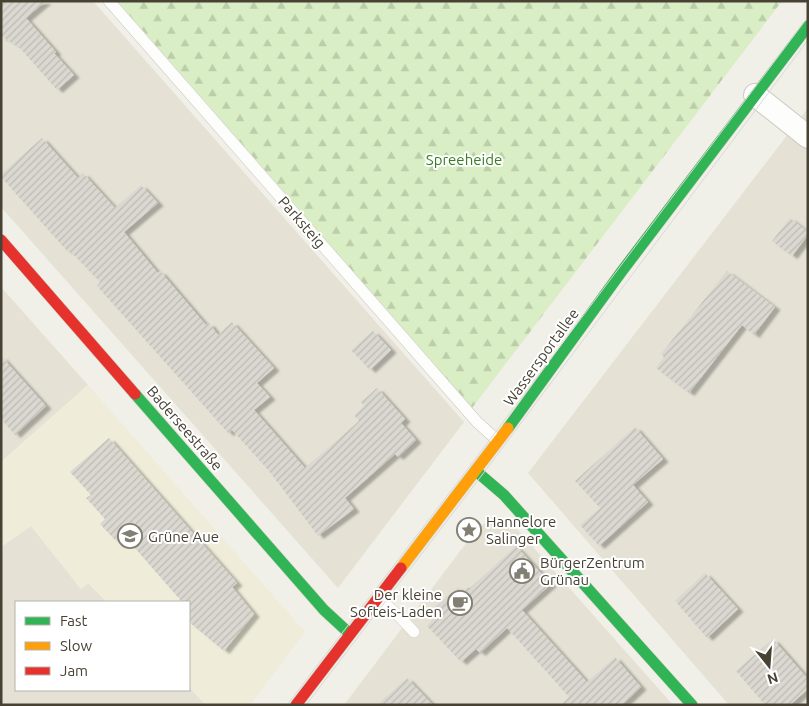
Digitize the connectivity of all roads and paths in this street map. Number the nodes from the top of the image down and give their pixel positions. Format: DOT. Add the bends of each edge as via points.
graph roads {
  1 [pos="108,1"];
  2 [pos="808,26"];
  3 [pos="755,95"];
  4 [pos="808,137"];
  5 [pos="1,240"];
  6 [pos="498,441"];
  7 [pos="476,471"];
  8 [pos="378,598"];
  9 [pos="414,632"];
  10 [pos="350,634"];
  11 [pos="296,705"];
  12 [pos="692,705"];
  1 -- 6 [label="lane, Parksteig" via="477,422"];
  2 -- 3 [label="main road, Wassersportallee"];
  3 -- 4 [label="street"];
  3 -- 6 [label="main road, Wassersportallee"];
  5 -- 10 [label="main road, Baderseestraße" via="324,610"];
  6 -- 7 [label="main road, Wassersportallee"];
  7 -- 8 [label="main road, Wassersportallee"];
  7 -- 12 [label="main road" via="504,495"];
  8 -- 9 [label="lane"];
  8 -- 10 [label="main road, Wassersportallee"];
  10 -- 11 [label="main road, Wassersportallee"];
}
